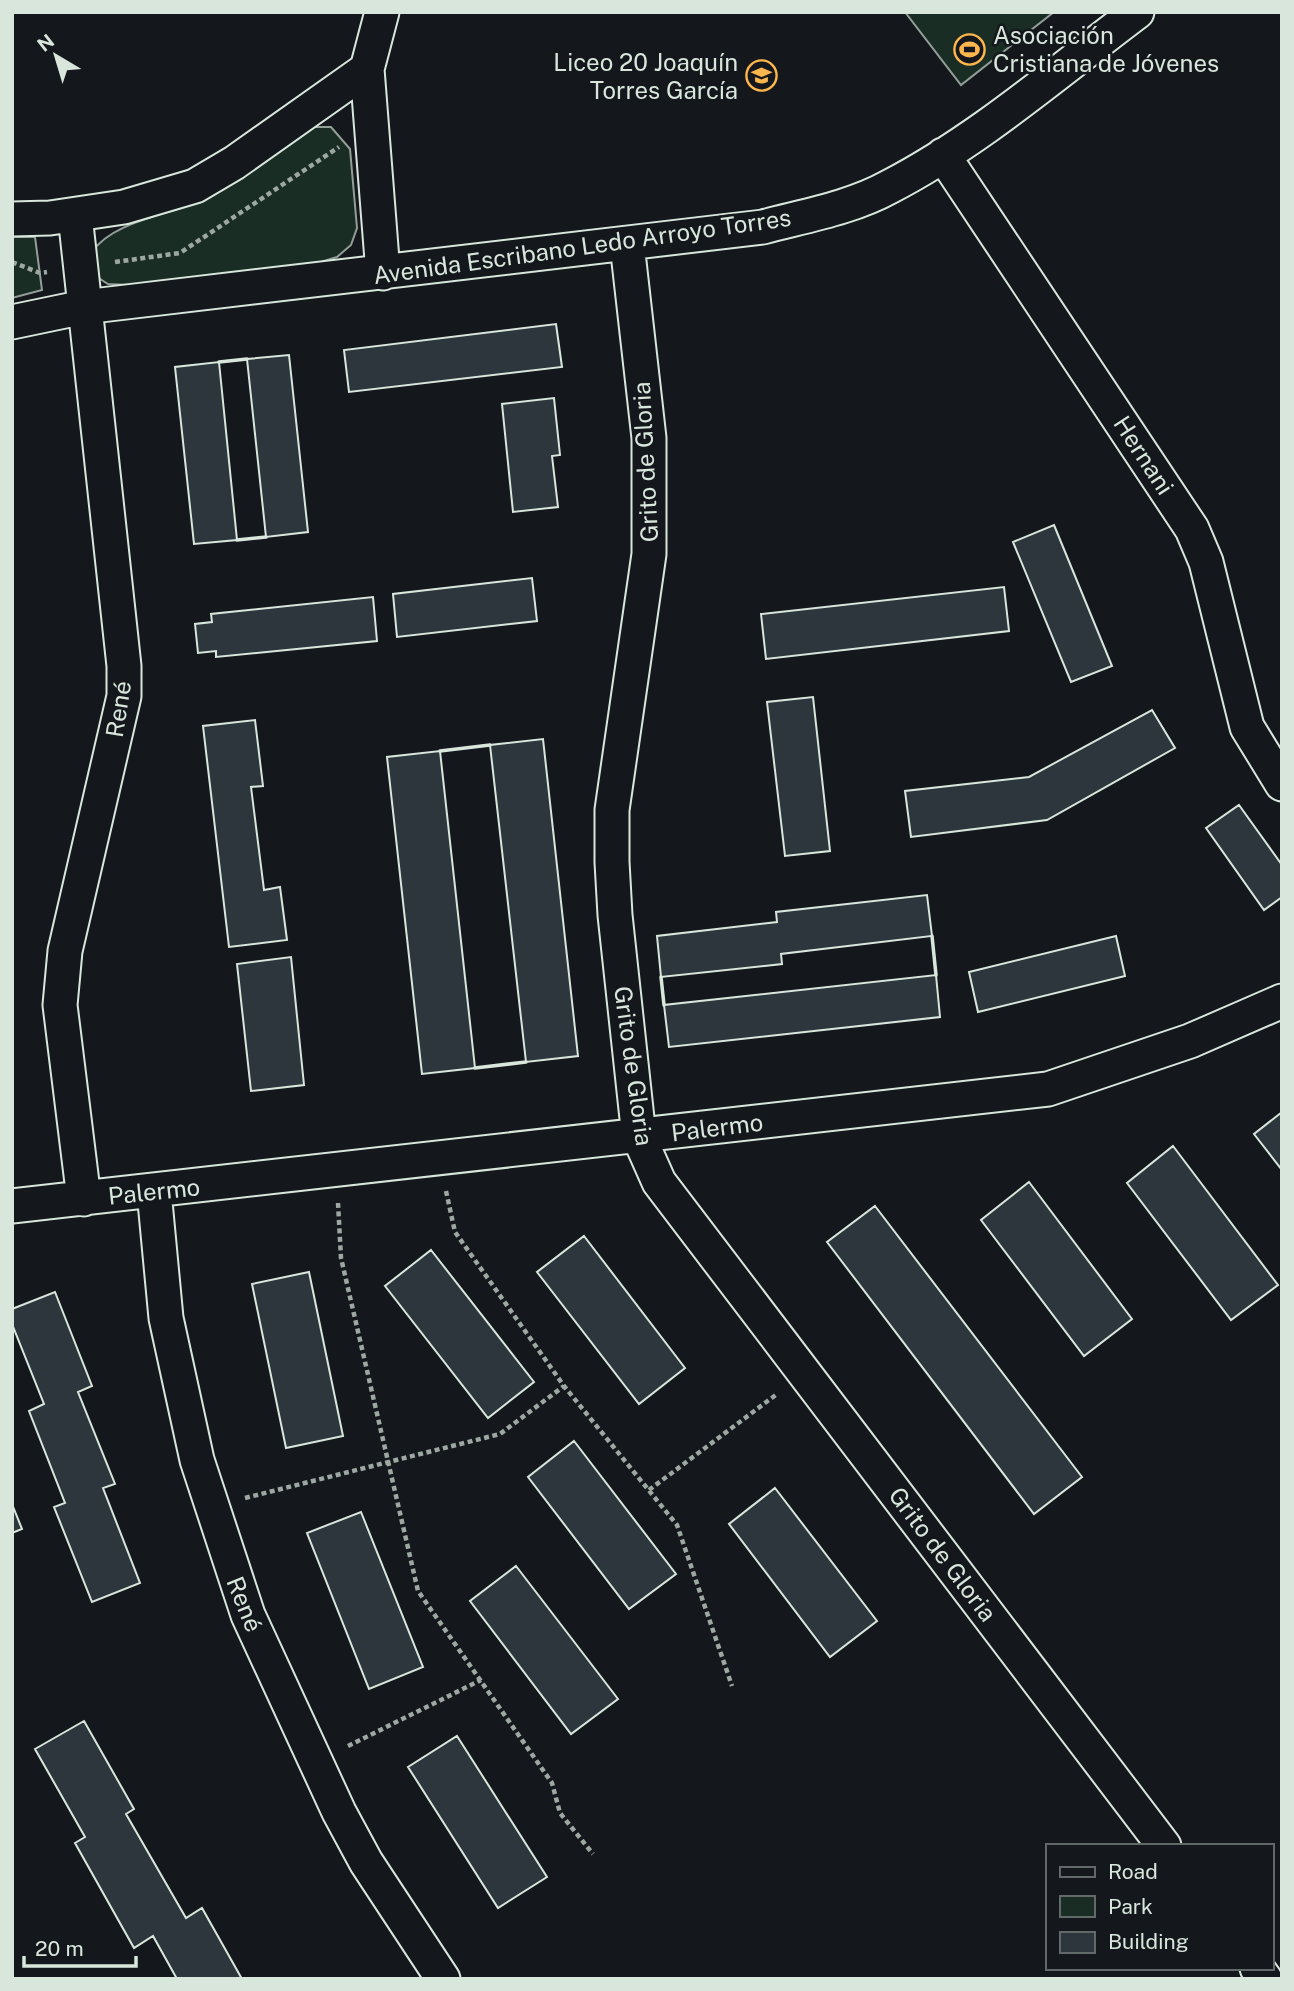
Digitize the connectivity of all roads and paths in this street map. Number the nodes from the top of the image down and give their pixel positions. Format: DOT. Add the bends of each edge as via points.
graph roads {
  1 [pos="382,12"];
  2 [pos="1137,12"];
  3 [pos="367,69"];
  4 [pos="371,125"];
  5 [pos="943,155"];
  6 [pos="75,215"];
  7 [pos="12,219"];
  8 [pos="627,244"];
  9 [pos="80,267"];
  10 [pos="383,273"];
  11 [pos="84,307"];
  12 [pos="12,322"];
  13 [pos="1282,784"];
  14 [pos="1282,1001"];
  15 [pos="639,1137"];
  16 [pos="438,1159"];
  17 [pos="336,1171"];
  18 [pos="154,1191"];
  19 [pos="84,1199"];
  20 [pos="12,1206"];
  21 [pos="805,1373"];
  22 [pos="564,1386"];
  23 [pos="388,1463"];
  24 [pos="649,1490"];
  25 [pos="211,1506"];
  26 [pos="481,1680"];
  27 [pos="732,1686"];
  28 [pos="316,1761"];
  29 [pos="1162,1844"];
  30 [pos="593,1854"];
  31 [pos="443,1979"];
  1 -- 3 [label="street"];
  2 -- 5 [label="street, Avenida Escribano Ledo Arroyo Torres"];
  3 -- 4 [label="street"];
  3 -- 6 [label="street" via="195,186 124,207"];
  4 -- 9 [label="path" via="180,253"];
  4 -- 10 [label="street"];
  5 -- 8 [label="street, Avenida Escribano Ledo Arroyo Torres" via="888,188 831,209 763,227"];
  5 -- 13 [label="street, Hernani" via="1192,528 1206,562 1247,727"];
  6 -- 7 [label="street"];
  6 -- 9 [label="street, René"];
  8 -- 10 [label="street, Avenida Escribano Ledo Arroyo Torres"];
  8 -- 15 [label="street, Grito de Gloria" via="649,438 649,554 612,810 612,862"];
  9 -- 11 [label="street, René"];
  10 -- 11 [label="street, Avenida Escribano Ledo Arroyo Torres"];
  11 -- 12 [label="street, Avenida Escribano Ledo Arroyo Torres"];
  11 -- 19 [label="street, René" via="124,696 65,951 60,1005"];
  14 -- 15 [label="street, Palermo" via="1190,1041 1048,1089"];
  15 -- 16 [label="street, Palermo"];
  15 -- 21 [label="street, Grito de Gloria" via="659,1182"];
  16 -- 17 [label="street, Palermo"];
  16 -- 22 [label="path" via="455,1232"];
  17 -- 18 [label="street, Palermo"];
  17 -- 23 [label="path" via="341,1258"];
  18 -- 19 [label="street, Palermo"];
  18 -- 25 [label="street, René" via="166,1318"];
  19 -- 20 [label="street, Palermo"];
  21 -- 24 [label="path"];
  21 -- 29 [label="street, Grito de Gloria"];
  22 -- 23 [label="path" via="500,1434"];
  22 -- 24 [label="path"];
  23 -- 25 [label="path"];
  23 -- 26 [label="path" via="418,1591"];
  24 -- 27 [label="path" via="677,1525"];
  25 -- 28 [label="street, René" via="248,1615"];
  26 -- 28 [label="path"];
  26 -- 30 [label="path" via="552,1783 560,1813"];
  28 -- 31 [label="street, René" via="366,1862"];
}
